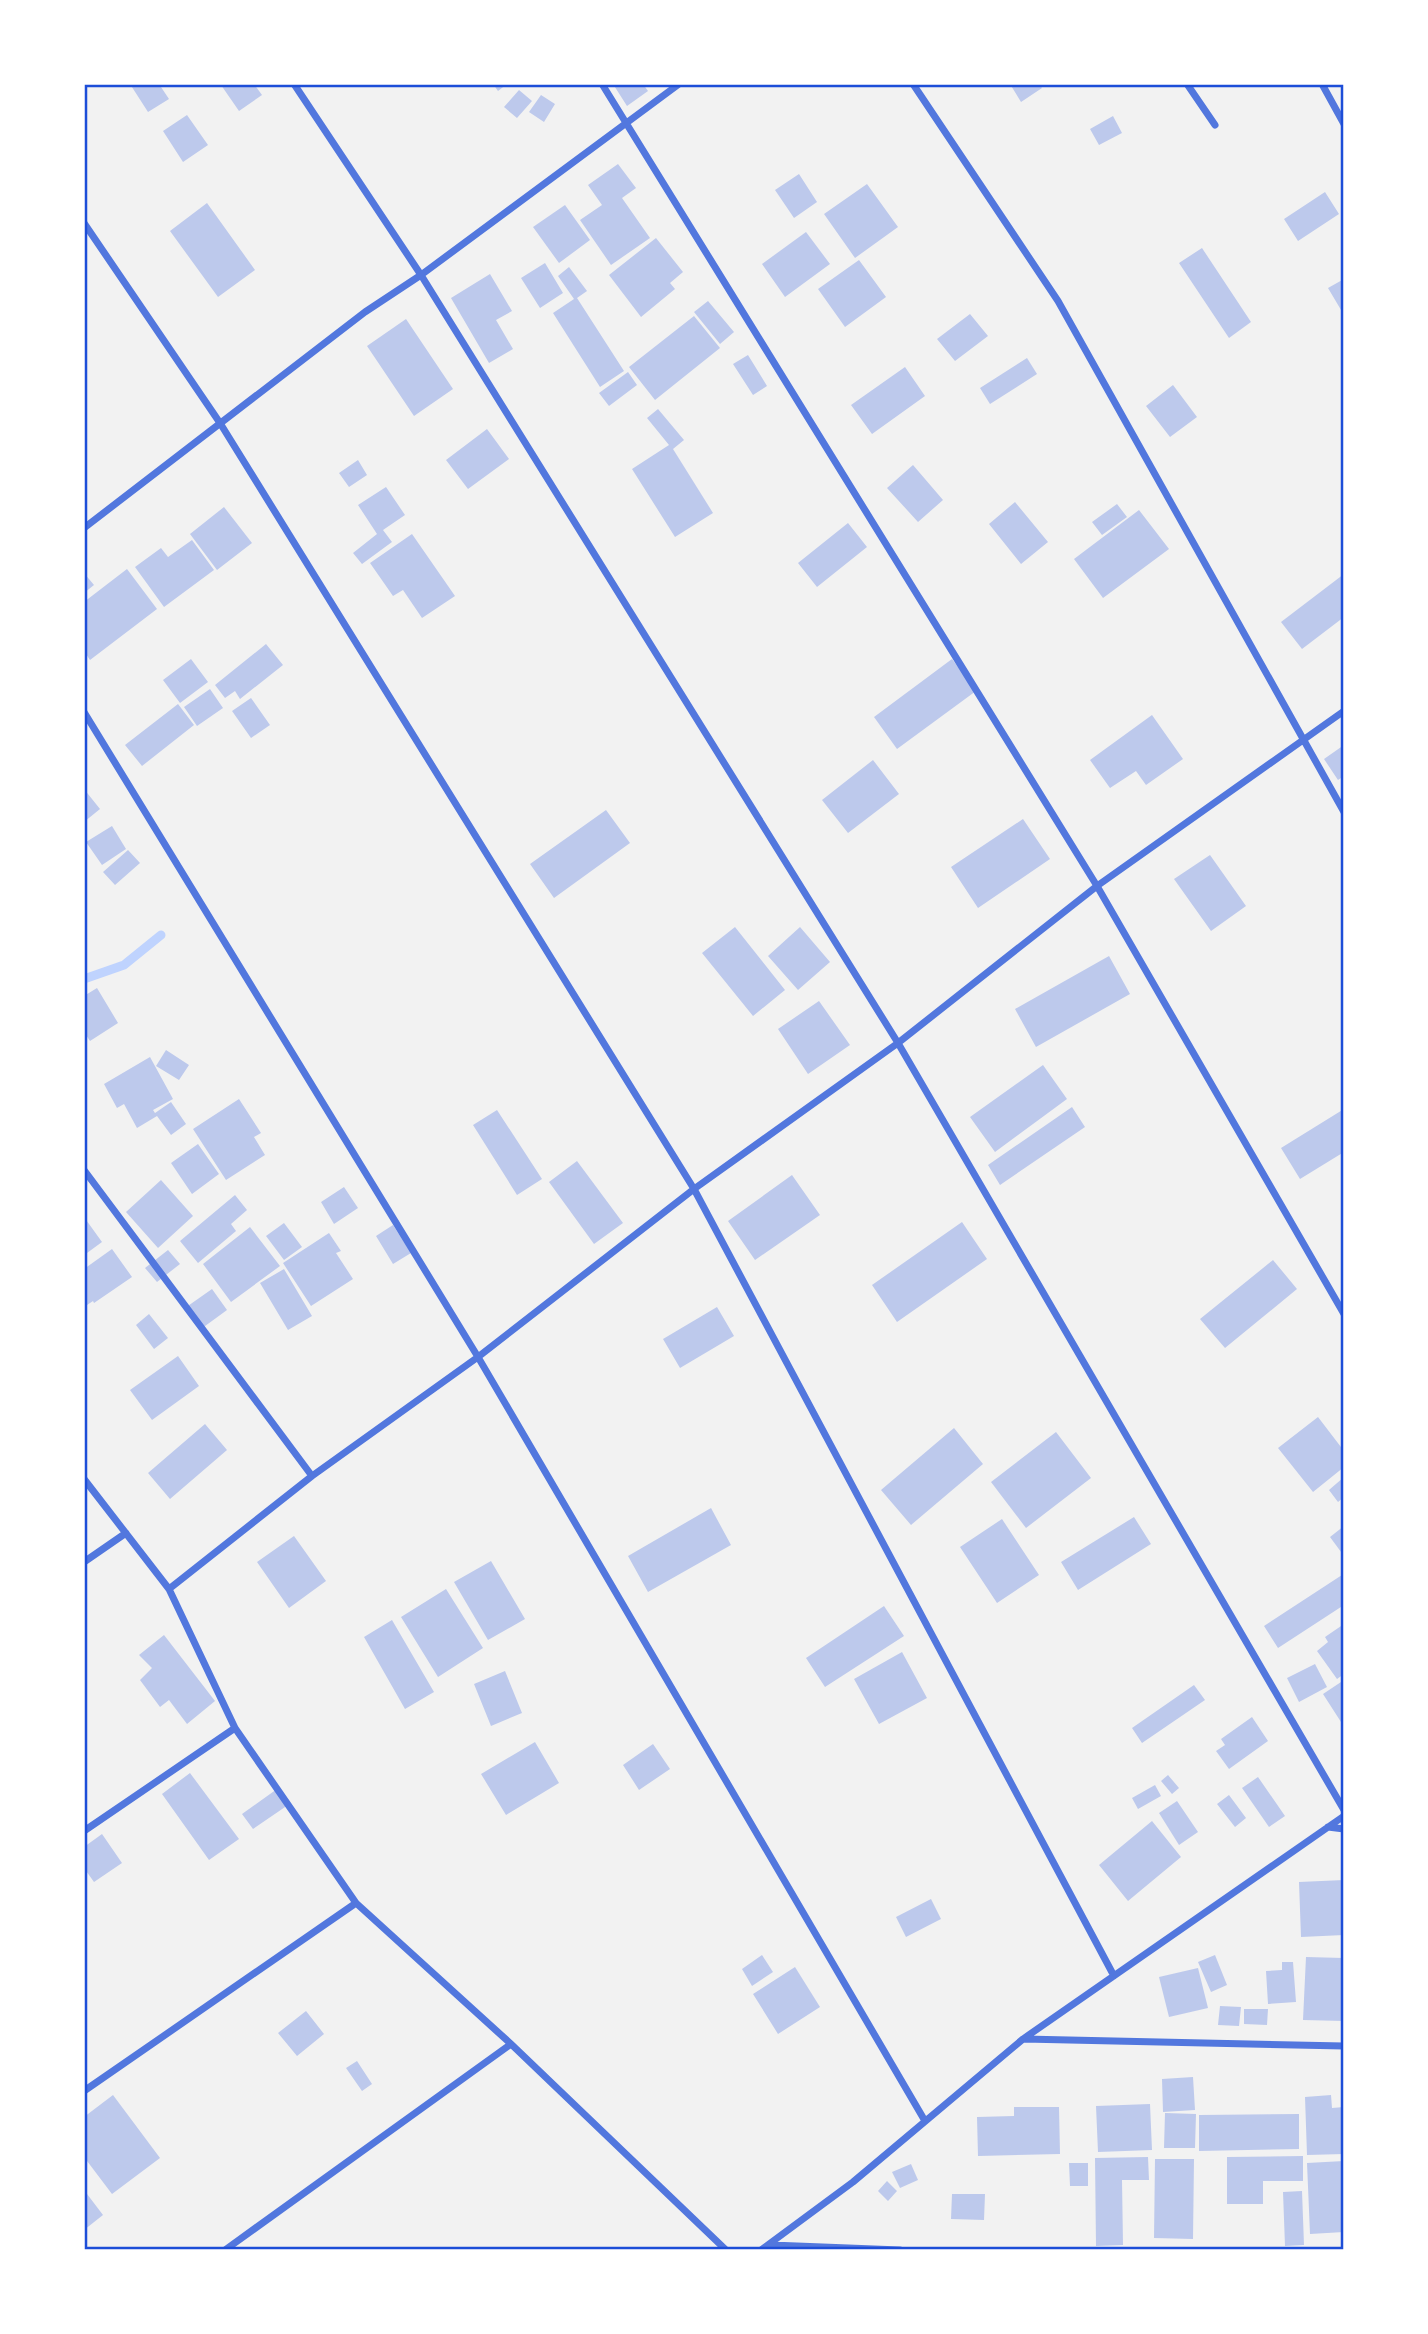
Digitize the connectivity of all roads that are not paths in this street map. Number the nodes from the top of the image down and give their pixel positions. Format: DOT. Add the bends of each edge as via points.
graph roads {
  1 [pos="294,84"];
  2 [pos="601,84"];
  3 [pos="679,84"];
  4 [pos="913,84"];
  5 [pos="1187,84"];
  6 [pos="1322,84"];
  7 [pos="627,122"];
  8 [pos="1344,124"];
  9 [pos="1214,125"];
  10 [pos="84,223"];
  11 [pos="421,275"];
  12 [pos="220,423"];
  13 [pos="84,528"];
  14 [pos="1344,711"];
  15 [pos="84,712"];
  16 [pos="1302,740"];
  17 [pos="1344,812"];
  18 [pos="1097,886"];
  19 [pos="898,1042"];
  20 [pos="84,1170"];
  21 [pos="694,1189"];
  22 [pos="1344,1314"];
  23 [pos="478,1357"];
  24 [pos="312,1476"];
  25 [pos="84,1479"];
  26 [pos="126,1533"];
  27 [pos="84,1562"];
  28 [pos="169,1589"];
  29 [pos="235,1728"];
  30 [pos="1344,1810"];
  31 [pos="1344,1816"];
  32 [pos="1327,1827"];
  33 [pos="1344,1829"];
  34 [pos="84,1831"];
  35 [pos="356,1903"];
  36 [pos="1114,1976"];
  37 [pos="1023,2039"];
  38 [pos="511,2044"];
  39 [pos="1344,2046"];
  40 [pos="84,2091"];
  41 [pos="925,2121"];
  42 [pos="770,2245"];
  43 [pos="225,2250"];
  44 [pos="726,2250"];
  45 [pos="761,2250"];
  46 [pos="900,2250"];
  1 -- 11 [label="street"];
  2 -- 7 [label="street"];
  3 -- 7 [label="street"];
  4 -- 16 [label="street" via="1058,301"];
  5 -- 9 [label="street"];
  6 -- 8 [label="street"];
  7 -- 11 [label="street"];
  7 -- 18 [label="street"];
  10 -- 12 [label="street"];
  11 -- 12 [label="street"];
  11 -- 19 [label="street"];
  12 -- 13 [label="street"];
  12 -- 21 [label="street"];
  14 -- 16 [label="street"];
  15 -- 23 [label="street"];
  16 -- 17 [label="street"];
  16 -- 18 [label="street"];
  18 -- 19 [label="street"];
  18 -- 22 [label="street"];
  19 -- 21 [label="street"];
  19 -- 30 [label="street"];
  20 -- 24 [label="street"];
  21 -- 23 [label="street"];
  21 -- 36 [label="street"];
  23 -- 24 [label="street"];
  23 -- 41 [label="street"];
  24 -- 28 [label="street"];
  25 -- 26 [label="street"];
  26 -- 27 [label="street"];
  26 -- 28 [label="street"];
  28 -- 29 [label="street"];
  29 -- 34 [label="street"];
  29 -- 35 [label="street"];
  31 -- 32 [label="street"];
  32 -- 33 [label="street"];
  32 -- 36 [label="street"];
  35 -- 38 [label="street"];
  35 -- 40 [label="street"];
  36 -- 37 [label="street"];
  37 -- 39 [label="street"];
  37 -- 41 [label="street"];
  38 -- 43 [label="street"];
  38 -- 44 [label="street"];
  41 -- 42 [label="street"];
  42 -- 45 [label="street"];
  42 -- 46 [label="street"];
}
